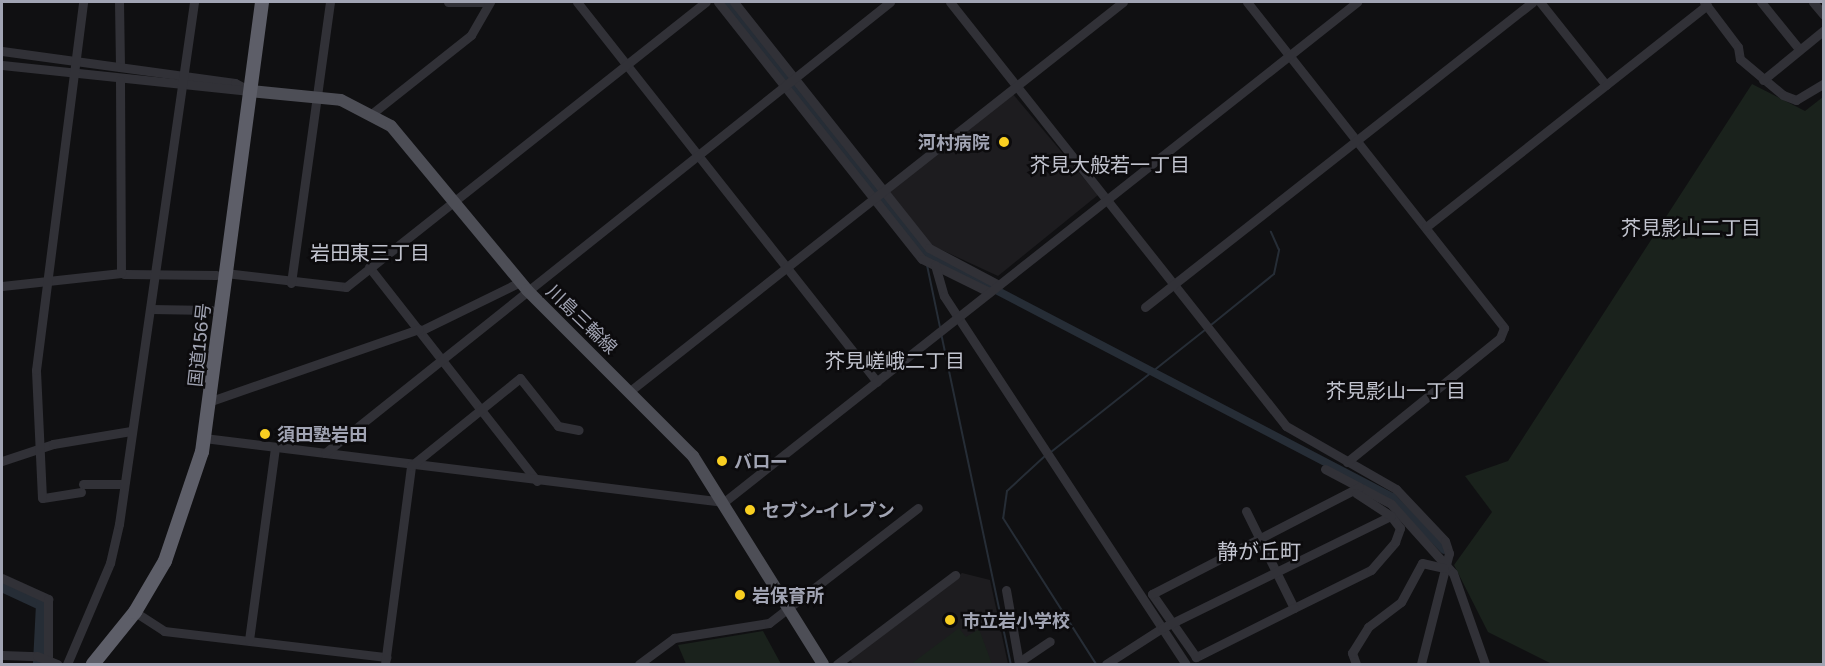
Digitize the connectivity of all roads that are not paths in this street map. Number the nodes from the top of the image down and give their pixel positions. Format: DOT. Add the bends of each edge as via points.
graph roads {
  1 [pos="84,2"];
  2 [pos="119,2"];
  3 [pos="194,2"];
  4 [pos="262,2"];
  5 [pos="330,2"];
  6 [pos="448,2"];
  7 [pos="485,2"];
  8 [pos="490,2"];
  9 [pos="577,2"];
  10 [pos="706,2"];
  11 [pos="718,2"];
  12 [pos="734,2"];
  13 [pos="890,2"];
  14 [pos="950,2"];
  15 [pos="1123,2"];
  16 [pos="1247,2"];
  17 [pos="1357,2"];
  18 [pos="1532,2"];
  19 [pos="1540,2"];
  20 [pos="1761,2"];
  21 [pos="1813,2"];
  22 [pos="1705,3"];
  23 [pos="1824,15"];
  24 [pos="1824,30"];
  25 [pos="1799,49"];
  26 [pos="2,51"];
  27 [pos="1289,55"];
  28 [pos="75,62"];
  29 [pos="627,64"];
  30 [pos="2,65"];
  31 [pos="120,67"];
  32 [pos="74,73"];
  33 [pos="184,76"];
  34 [pos="794,77"];
  35 [pos="120,80"];
  36 [pos="1762,80"];
  37 [pos="1824,83"];
  38 [pos="784,85"];
  39 [pos="1606,85"];
  40 [pos="1016,86"];
  41 [pos="182,87"];
  42 [pos="250,91"];
  43 [pos="316,97"];
  44 [pos="374,112"];
  45 [pos="1356,140"];
  46 [pos="698,155"];
  47 [pos="884,192"];
  48 [pos="875,199"];
  49 [pos="1107,200"];
  50 [pos="452,201"];
  51 [pos="1426,227"];
  52 [pos="935,265"];
  53 [pos="369,267"];
  54 [pos="787,268"];
  55 [pos="124,274"];
  56 [pos="156,274"];
  57 [pos="220,274"];
  58 [pos="48,282"];
  59 [pos="291,282"];
  60 [pos="999,285"];
  61 [pos="1173,285"];
  62 [pos="2,286"];
  63 [pos="524,286"];
  64 [pos="989,292"];
  65 [pos="1145,307"];
  66 [pos="151,309"];
  67 [pos="211,310"];
  68 [pos="958,317"];
  69 [pos="419,330"];
  70 [pos="441,357"];
  71 [pos="877,382"];
  72 [pos="630,391"];
  73 [pos="211,401"];
  74 [pos="482,410"];
  75 [pos="579,430"];
  76 [pos="132,431"];
  77 [pos="204,438"];
  78 [pos="275,447"];
  79 [pos="37,449"];
  80 [pos="325,453"];
  81 [pos="2,461"];
  82 [pos="1347,462"];
  83 [pos="411,466"];
  84 [pos="1325,469"];
  85 [pos="537,481"];
  86 [pos="124,484"];
  87 [pos="1357,490"];
  88 [pos="724,502"];
  89 [pos="918,508"];
  90 [pos="1246,511"];
  91 [pos="1391,516"];
  92 [pos="1260,540"];
  93 [pos="1445,567"];
  94 [pos="1276,573"];
  95 [pos="955,575"];
  96 [pos="2,578"];
  97 [pos="1006,590"];
  98 [pos="1294,608"];
  99 [pos="790,610"];
  100 [pos="135,612"];
  101 [pos="1172,624"];
  102 [pos="1162,628"];
  103 [pos="249,640"];
  104 [pos="1050,641"];
  105 [pos="2,655"];
  106 [pos="48,660"];
  107 [pos="386,661"];
  108 [pos="1019,663"];
  109 [pos="57,664"];
  110 [pos="67,664"];
  111 [pos="93,664"];
  112 [pos="639,664"];
  113 [pos="823,664"];
  114 [pos="837,664"];
  115 [pos="1106,664"];
  116 [pos="1186,664"];
  117 [pos="1356,664"];
  118 [pos="1421,664"];
  119 [pos="1485,664"];
  1 -- 28 [label="street"];
  2 -- 31 [label="street"];
  3 -- 33 [label="street"];
  4 -- 42 [label="highway, 国道156号"];
  5 -- 43 [label="street"];
  6 -- 7 [label="street"];
  8 -- 44 [label="street" via="471,35"];
  9 -- 29 [label="street"];
  10 -- 29 [label="street"];
  11 -- 38 [label="street"];
  12 -- 34 [label="street"];
  13 -- 34 [label="street"];
  14 -- 40 [label="street"];
  15 -- 40 [label="street"];
  16 -- 27 [label="street"];
  17 -- 27 [label="street"];
  18 -- 45 [label="street"];
  19 -- 39 [label="street"];
  20 -- 25 [label="street"];
  21 -- 23 [label="street"];
  22 -- 36 [label="street" via="1738,47 1740,59"];
  22 -- 39 [label="street"];
  24 -- 25 [label="street"];
  25 -- 36 [label="street"];
  26 -- 28 [label="street"];
  27 -- 45 [label="street"];
  27 -- 49 [label="street"];
  28 -- 31 [label="street"];
  28 -- 32 [label="street"];
  29 -- 46 [label="street"];
  29 -- 50 [label="street"];
  30 -- 32 [label="street"];
  31 -- 33 [label="street"];
  32 -- 35 [label="street"];
  32 -- 58 [label="street"];
  33 -- 41 [label="street"];
  33 -- 42 [label="street" via="236,83"];
  34 -- 38 [label="street"];
  34 -- 47 [label="street"];
  35 -- 41 [label="street"];
  35 -- 58 [label="street" via="121,273"];
  36 -- 37 [label="street" via="1796,100"];
  38 -- 46 [label="street"];
  38 -- 48 [label="street"];
  39 -- 51 [label="street"];
  40 -- 47 [label="street"];
  40 -- 49 [label="street"];
  41 -- 42 [label="street"];
  41 -- 56 [label="street"];
  42 -- 43 [label="main road"];
  42 -- 57 [label="highway, 国道156号"];
  43 -- 44 [label="main road"];
  43 -- 59 [label="street"];
  44 -- 50 [label="main road, 川島三輪線"];
  45 -- 51 [label="street"];
  45 -- 61 [label="street"];
  46 -- 54 [label="street"];
  46 -- 63 [label="street"];
  47 -- 48 [label="street"];
  47 -- 60 [label="street" via="929,249"];
  48 -- 52 [label="street" via="922,259"];
  48 -- 54 [label="street"];
  49 -- 60 [label="street"];
  49 -- 61 [label="street"];
  50 -- 53 [label="street"];
  50 -- 63 [label="main road, 川島三輪線"];
  51 -- 82 [label="street" via="1504,332"];
  52 -- 64 [label="street"];
  52 -- 68 [label="street" via="944,297"];
  53 -- 59 [label="street" via="339,289"];
  53 -- 69 [label="street"];
  54 -- 71 [label="street"];
  54 -- 72 [label="street"];
  55 -- 56 [label="street"];
  56 -- 57 [label="street"];
  56 -- 66 [label="street"];
  57 -- 59 [label="street"];
  57 -- 73 [label="highway, 国道156号"];
  58 -- 62 [label="street"];
  58 -- 79 [label="street" via="36,370"];
  60 -- 64 [label="street"];
  61 -- 65 [label="street"];
  61 -- 82 [label="street" via="1286,426"];
  63 -- 69 [label="street"];
  63 -- 70 [label="street"];
  63 -- 72 [label="main road, 川島三輪線"];
  64 -- 68 [label="street"];
  66 -- 67 [label="street"];
  66 -- 76 [label="street"];
  68 -- 71 [label="street"];
  68 -- 102 [label="street"];
  69 -- 70 [label="street"];
  69 -- 73 [label="street"];
  70 -- 74 [label="street"];
  70 -- 80 [label="street"];
  71 -- 88 [label="street"];
  72 -- 88 [label="main road, 川島三輪線" via="693,456"];
  73 -- 77 [label="highway, 国道156号"];
  74 -- 75 [label="street" via="520,378 558,426"];
  74 -- 83 [label="street"];
  74 -- 85 [label="street"];
  76 -- 79 [label="street"];
  76 -- 86 [label="street"];
  77 -- 78 [label="street"];
  77 -- 100 [label="highway, 国道156号" via="165,561"];
  78 -- 80 [label="street"];
  78 -- 103 [label="street"];
  79 -- 81 [label="street"];
  79 -- 86 [label="street" via="42,498 82,488"];
  80 -- 83 [label="street"];
  82 -- 93 [label="street" via="1411,502 1444,542"];
  83 -- 85 [label="street"];
  83 -- 107 [label="street"];
  84 -- 87 [label="street"];
  85 -- 88 [label="street"];
  86 -- 110 [label="street" via="110,564"];
  87 -- 91 [label="street"];
  87 -- 92 [label="street"];
  87 -- 93 [label="street" via="1391,504"];
  88 -- 99 [label="main road, 川島三輪線"];
  89 -- 99 [label="street"];
  90 -- 92 [label="street"];
  91 -- 94 [label="street"];
  91 -- 98 [label="street" via="1400,528 1395,542 1371,570"];
  92 -- 94 [label="street"];
  92 -- 101 [label="street" via="1152,594"];
  93 -- 117 [label="street" via="1422,563 1401,602 1368,627 1352,653"];
  93 -- 118 [label="street"];
  93 -- 119 [label="street" via="1460,584"];
  94 -- 98 [label="street"];
  94 -- 101 [label="street"];
  95 -- 114 [label="street"];
  96 -- 106 [label="street" via="48,599"];
  97 -- 108 [label="street"];
  98 -- 101 [label="street" via="1196,657"];
  99 -- 112 [label="street" via="769,623 674,639"];
  99 -- 113 [label="main road, 川島三輪線"];
  100 -- 103 [label="street" via="164,631"];
  100 -- 111 [label="highway, 国道156号"];
  101 -- 102 [label="street"];
  102 -- 115 [label="street"];
  102 -- 116 [label="street"];
  103 -- 107 [label="street"];
  104 -- 108 [label="street"];
  105 -- 106 [label="street"];
  106 -- 109 [label="street"];
}
